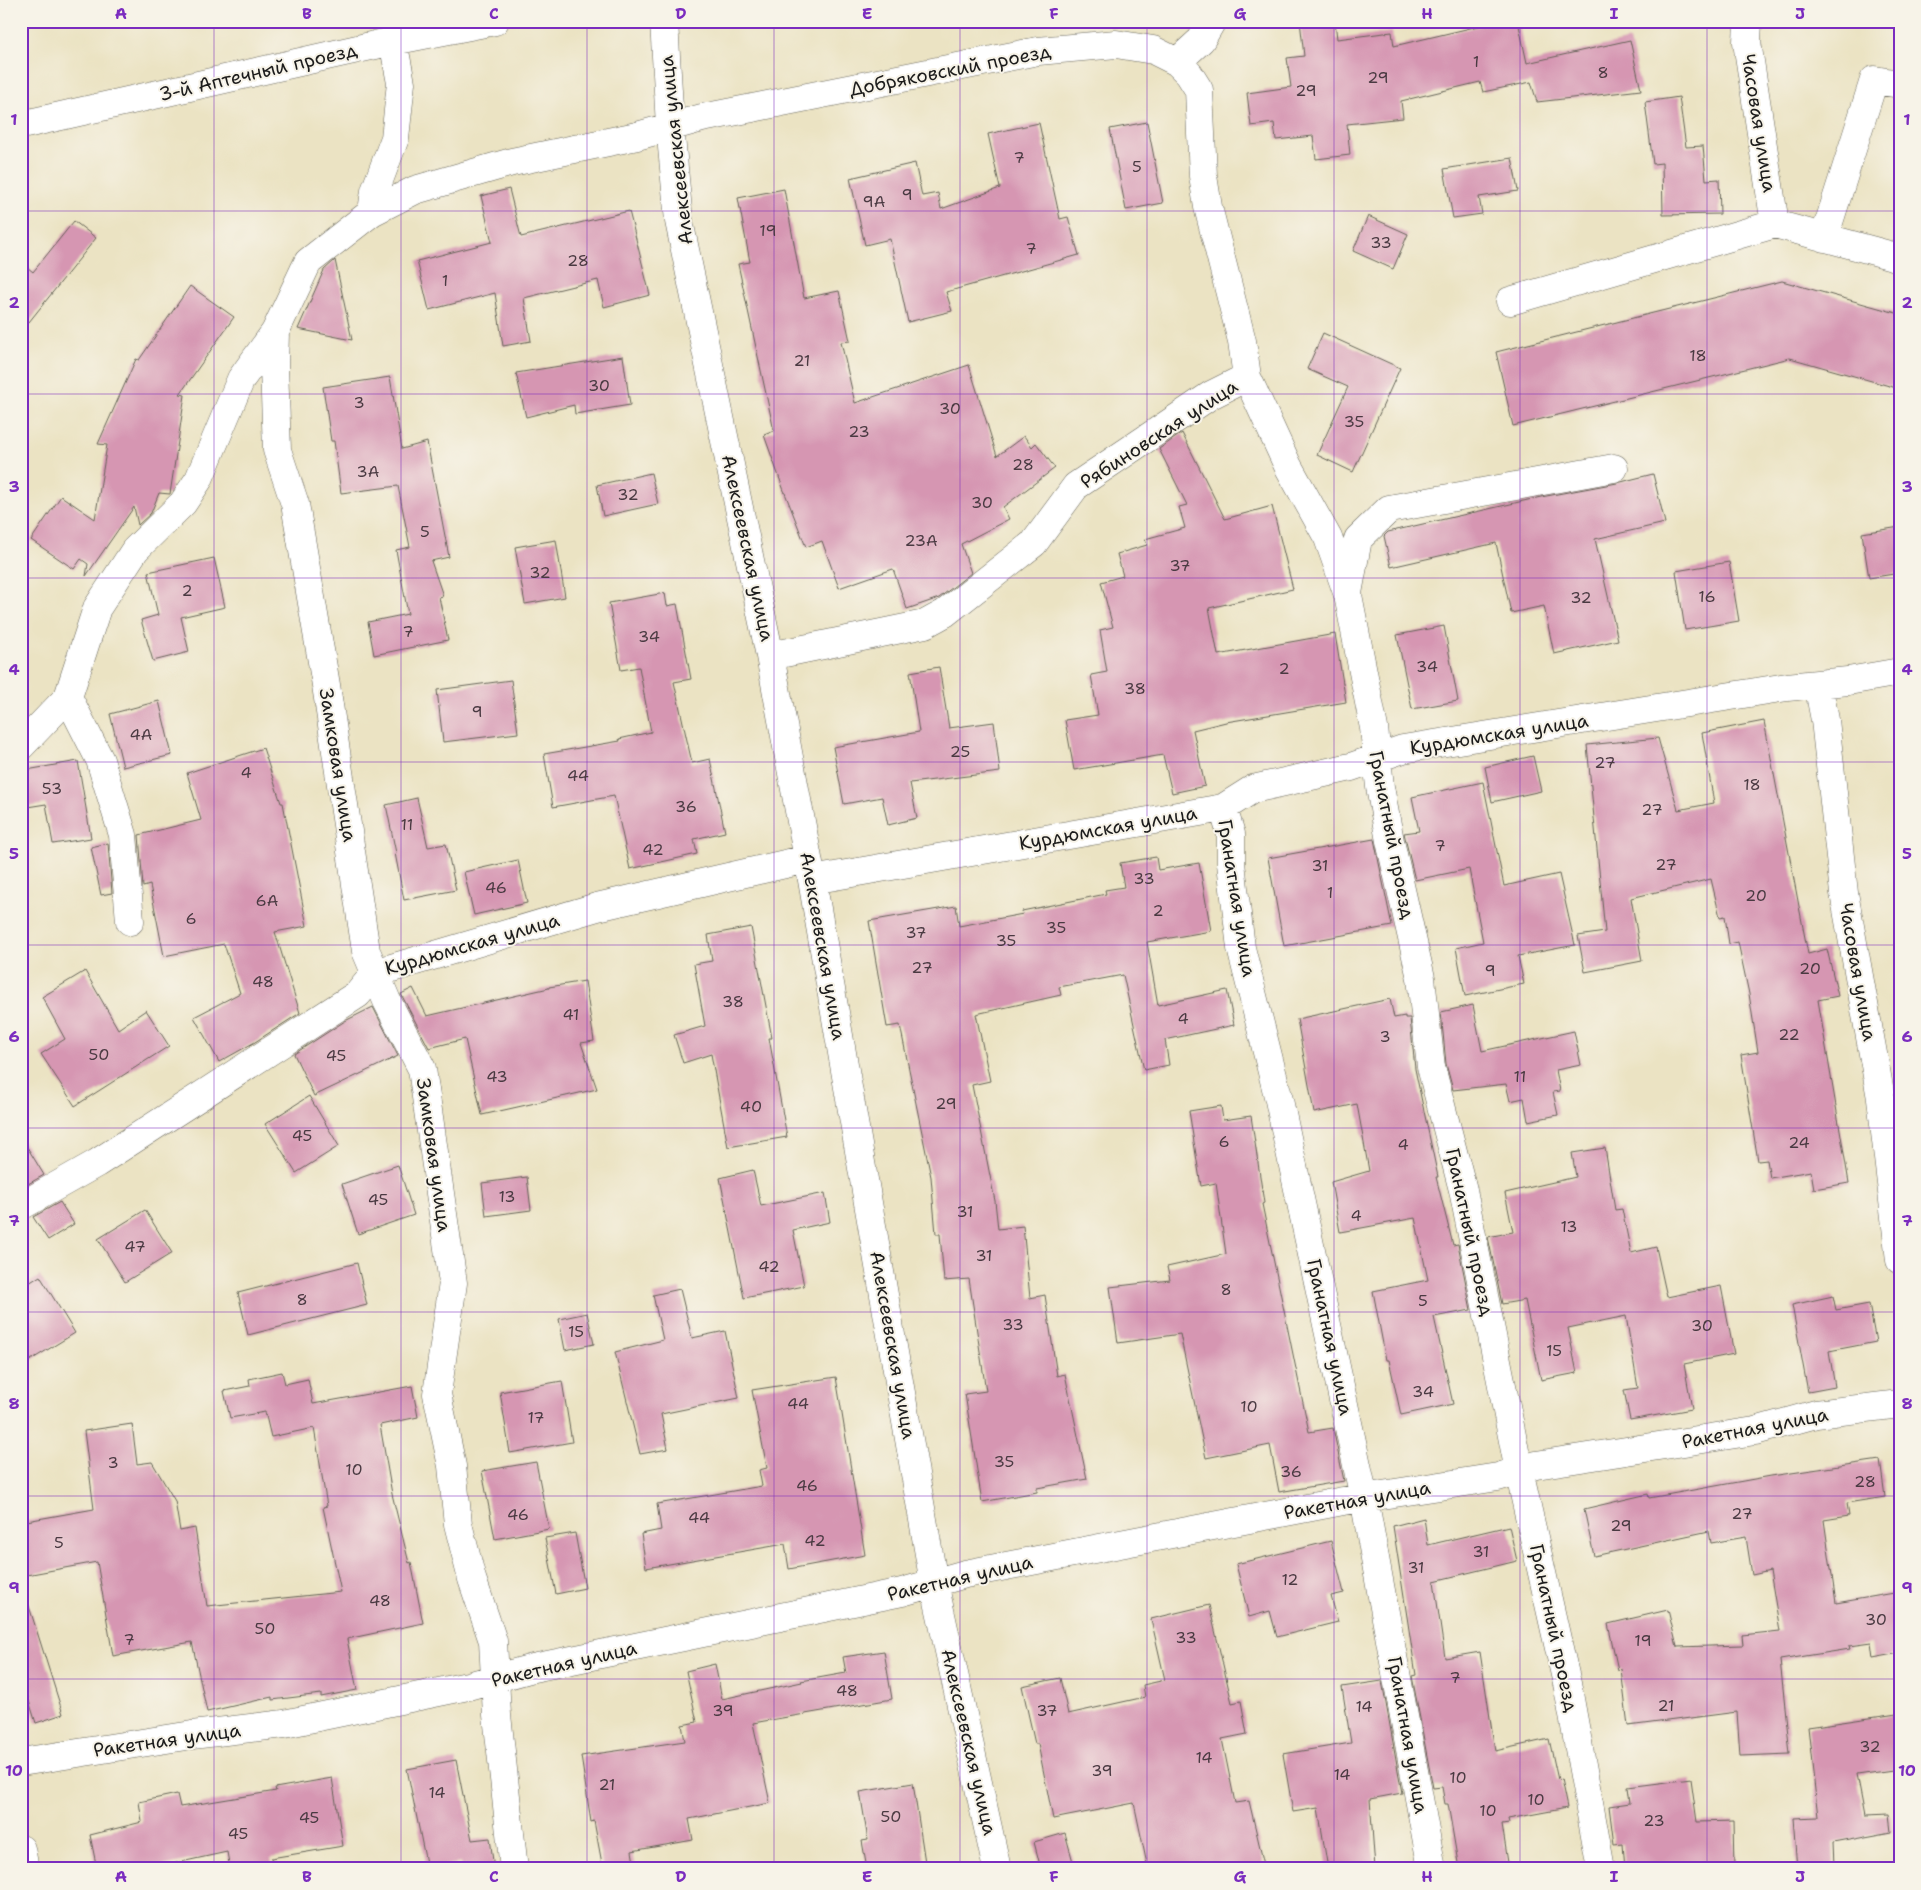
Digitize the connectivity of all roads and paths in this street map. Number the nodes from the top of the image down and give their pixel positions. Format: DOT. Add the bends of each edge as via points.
graph roads {
  1 [pos="494,21"];
  2 [pos="664,21"];
  3 [pos="1212,21"];
  4 [pos="1748,21"];
  5 [pos="393,41"];
  6 [pos="1177,62"];
  7 [pos="1900,84"];
  8 [pos="21,125"];
  9 [pos="670,126"];
  10 [pos="372,212"];
  11 [pos="1775,224"];
  12 [pos="1824,238"];
  13 [pos="1900,258"];
  14 [pos="1510,301"];
  15 [pos="275,332"];
  16 [pos="1247,377"];
  17 [pos="1614,468"];
  18 [pos="1348,594"];
  19 [pos="770,656"];
  20 [pos="1900,672"];
  21 [pos="1818,684"];
  22 [pos="68,697"];
  23 [pos="21,746"];
  24 [pos="1376,759"];
  25 [pos="1223,808"];
  26 [pos="810,870"];
  27 [pos="130,921"];
  28 [pos="375,972"];
  29 [pos="21,1206"];
  30 [pos="1900,1260"];
  31 [pos="1900,1404"];
  32 [pos="1519,1471"];
  33 [pos="1364,1498"];
  34 [pos="934,1583"];
  35 [pos="496,1679"];
  36 [pos="21,1762"];
  37 [pos="21,1850"];
  38 [pos="25,1869"];
  39 [pos="514,1869"];
  40 [pos="997,1869"];
  41 [pos="1432,1869"];
  42 [pos="1601,1869"];
  1 -- 5 [label="street, 3-й Аптечный проезд"];
  2 -- 9 [label="street, Алексеевская улица"];
  3 -- 6 [label="street" via="1201,40"];
  4 -- 11 [label="street, Часовая улица" via="1747,42"];
  5 -- 8 [label="street, 3-й Аптечный проезд"];
  5 -- 10 [label="street" via="400,83 394,138 375,191"];
  6 -- 9 [label="street, Добряковский проезд" via="1153,50 1116,44 1038,51"];
  6 -- 16 [label="street, Рябиновская улица" via="1199,90 1207,200 1242,341"];
  7 -- 12 [label="street" via="1874,80"];
  9 -- 10 [label="street, Добряковский проезд" via="512,162 415,190"];
  9 -- 19 [label="street, Алексеевская улица" via="679,221"];
  10 -- 15 [label="street, Добряковский проезд" via="308,262"];
  11 -- 12 [label="street"];
  11 -- 14 [label="street"];
  12 -- 13 [label="street"];
  15 -- 22 [label="street" via="241,379 200,479 183,503 135,550 97,608"];
  15 -- 28 [label="street, Замковая улица" via="278,450 295,504 366,951"];
  16 -- 18 [label="street" via="1288,466 1328,538"];
  16 -- 19 [label="street, Рябиновская улица" via="1212,395 1076,486 1034,543 926,624"];
  17 -- 18 [label="street" via="1389,509 1358,539"];
  18 -- 24 [label="street, Гранатный проезд" via="1374,728"];
  19 -- 26 [label="street, Алексеевская улица"];
  20 -- 21 [label="street, Курдюмская улица"];
  21 -- 24 [label="street, Курдюмская улица" via="1403,750"];
  21 -- 30 [label="street, Часовая улица" via="1825,720 1844,893 1881,1098"];
  22 -- 23 [label="street"];
  22 -- 27 [label="street" via="100,760 123,835"];
  24 -- 25 [label="street, Курдюмская улица" via="1351,768 1253,790"];
  24 -- 32 [label="street, Гранатный проезд" via="1390,841 1421,978 1431,1067 1463,1190"];
  25 -- 26 [label="street, Курдюмская улица"];
  25 -- 33 [label="street, Гранатная улица" via="1231,834 1231,863 1241,948 1280,1100"];
  26 -- 28 [label="street, Курдюмская улица" via="597,907"];
  26 -- 34 [label="street, Алексеевская улица"];
  28 -- 29 [label="street, Курдюмская улица" via="358,994 97,1164"];
  28 -- 35 [label="street, Замковая улица" via="422,1069 453,1283 436,1394 452,1466 458,1524 493,1641"];
  31 -- 32 [label="street, Ракетная улица" via="1816,1414 1755,1431"];
  32 -- 33 [label="street, Ракетная улица" via="1498,1478"];
  32 -- 42 [label="street, Гранатный проезд" via="1568,1688"];
  33 -- 34 [label="street, Ракетная улица" via="965,1574"];
  33 -- 41 [label="street, Гранатная улица"];
  34 -- 35 [label="street, Ракетная улица" via="533,1668"];
  34 -- 40 [label="street, Алексеевская улица"];
  35 -- 36 [label="street, Ракетная улица" via="284,1724"];
  35 -- 39 [label="street, Замковая улица"];
  37 -- 38 [label="street"];
}
